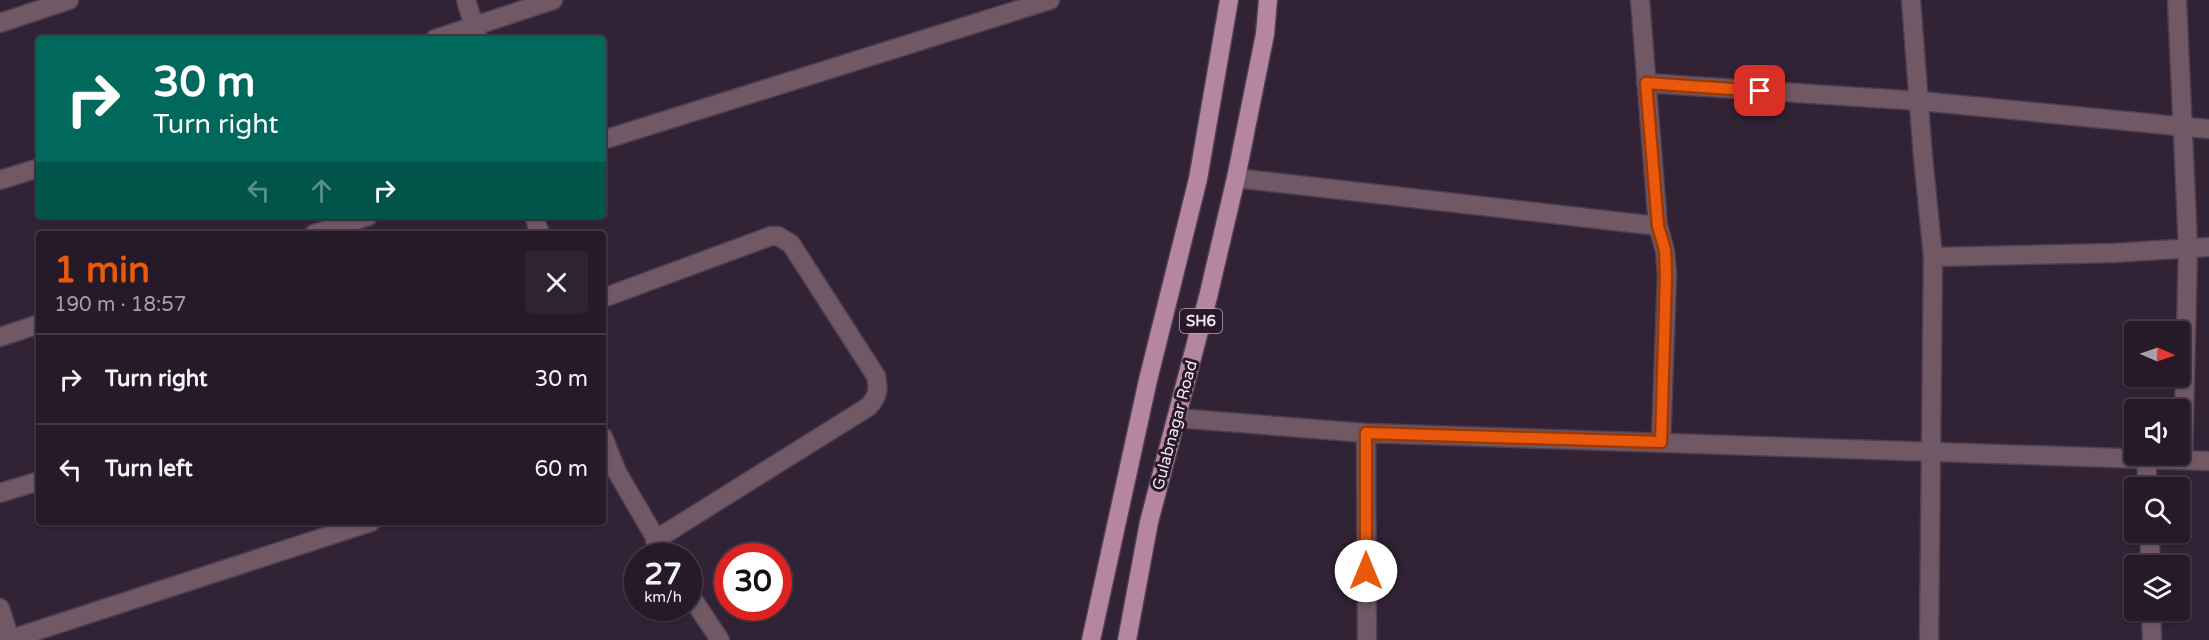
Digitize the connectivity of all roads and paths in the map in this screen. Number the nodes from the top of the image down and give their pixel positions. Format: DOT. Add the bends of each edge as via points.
graph roads {
  1 [pos="69,0"];
  2 [pos="466,0"];
  3 [pos="553,0"];
  4 [pos="1050,0"];
  5 [pos="1230,0"];
  6 [pos="1268,0"];
  7 [pos="1640,0"];
  8 [pos="1911,0"];
  9 [pos="2177,0"];
  10 [pos="0,23"];
  11 [pos="476,33"];
  12 [pos="456,36"];
  13 [pos="1646,83"];
  14 [pos="1920,101"];
  15 [pos="2183,128"];
  16 [pos="2209,129"];
  17 [pos="606,139"];
  18 [pos="36,169"];
  19 [pos="1236,178"];
  20 [pos="0,180"];
  21 [pos="360,219"];
  22 [pos="1658,226"];
  23 [pos="323,231"];
  24 [pos="2209,246"];
  25 [pos="2188,248"];
  26 [pos="1933,256"];
  27 [pos="606,297"];
  28 [pos="36,325"];
  29 [pos="0,337"];
  30 [pos="2184,399"];
  31 [pos="1176,418"];
  32 [pos="1366,433"];
  33 [pos="1661,442"];
  34 [pos="606,447"];
  35 [pos="1931,451"];
  36 [pos="2124,459"];
  37 [pos="2190,460"];
  38 [pos="2209,461"];
  39 [pos="36,482"];
  40 [pos="0,493"];
  41 [pos="362,525"];
  42 [pos="655,540"];
  43 [pos="657,543"];
  44 [pos="0,608"];
  45 [pos="702,613"];
  46 [pos="2151,621"];
  47 [pos="9,640"];
  48 [pos="720,640"];
  49 [pos="1091,640"];
  50 [pos="1127,640"];
  51 [pos="1366,640"];
  52 [pos="1929,640"];
  53 [pos="2152,640"];
  1 -- 10 [label="street"];
  2 -- 11 [label="street"];
  3 -- 11 [label="street"];
  4 -- 17 [label="street"];
  5 -- 49 [label="main road, Gulabnagar Road / SH6" via="1198,179 1148,380"];
  6 -- 19 [label="main road, Gulabnagar Road / SH6" via="1265,34"];
  7 -- 13 [label="street"];
  8 -- 14 [label="street"];
  9 -- 15 [label="street"];
  11 -- 12 [label="street"];
  13 -- 14 [label="street"];
  13 -- 22 [label="street"];
  14 -- 15 [label="street"];
  14 -- 26 [label="street"];
  15 -- 16 [label="street"];
  15 -- 25 [label="street"];
  18 -- 20 [label="street"];
  19 -- 22 [label="street"];
  19 -- 31 [label="main road, Gulabnagar Road / SH6"];
  21 -- 23 [label="street"];
  22 -- 33 [label="street" via="1665,250 1666,275"];
  24 -- 25 [label="street"];
  25 -- 26 [label="street"];
  25 -- 30 [label="street"];
  26 -- 35 [label="street"];
  27 -- 42 [label="street" via="778,236 791,244 878,384 875,400 868,407"];
  28 -- 29 [label="street"];
  31 -- 32 [label="street"];
  31 -- 50 [label="main road, Gulabnagar Road / SH6" via="1149,522"];
  32 -- 33 [label="street"];
  32 -- 51 [label="street"];
  33 -- 35 [label="street"];
  34 -- 42 [label="street"];
  35 -- 36 [label="street"];
  35 -- 52 [label="street"];
  37 -- 38 [label="street"];
  39 -- 40 [label="street"];
  41 -- 47 [label="street"];
  42 -- 43 [label="street"];
  44 -- 47 [label="street"];
  45 -- 48 [label="street"];
  46 -- 53 [label="street"];
}
